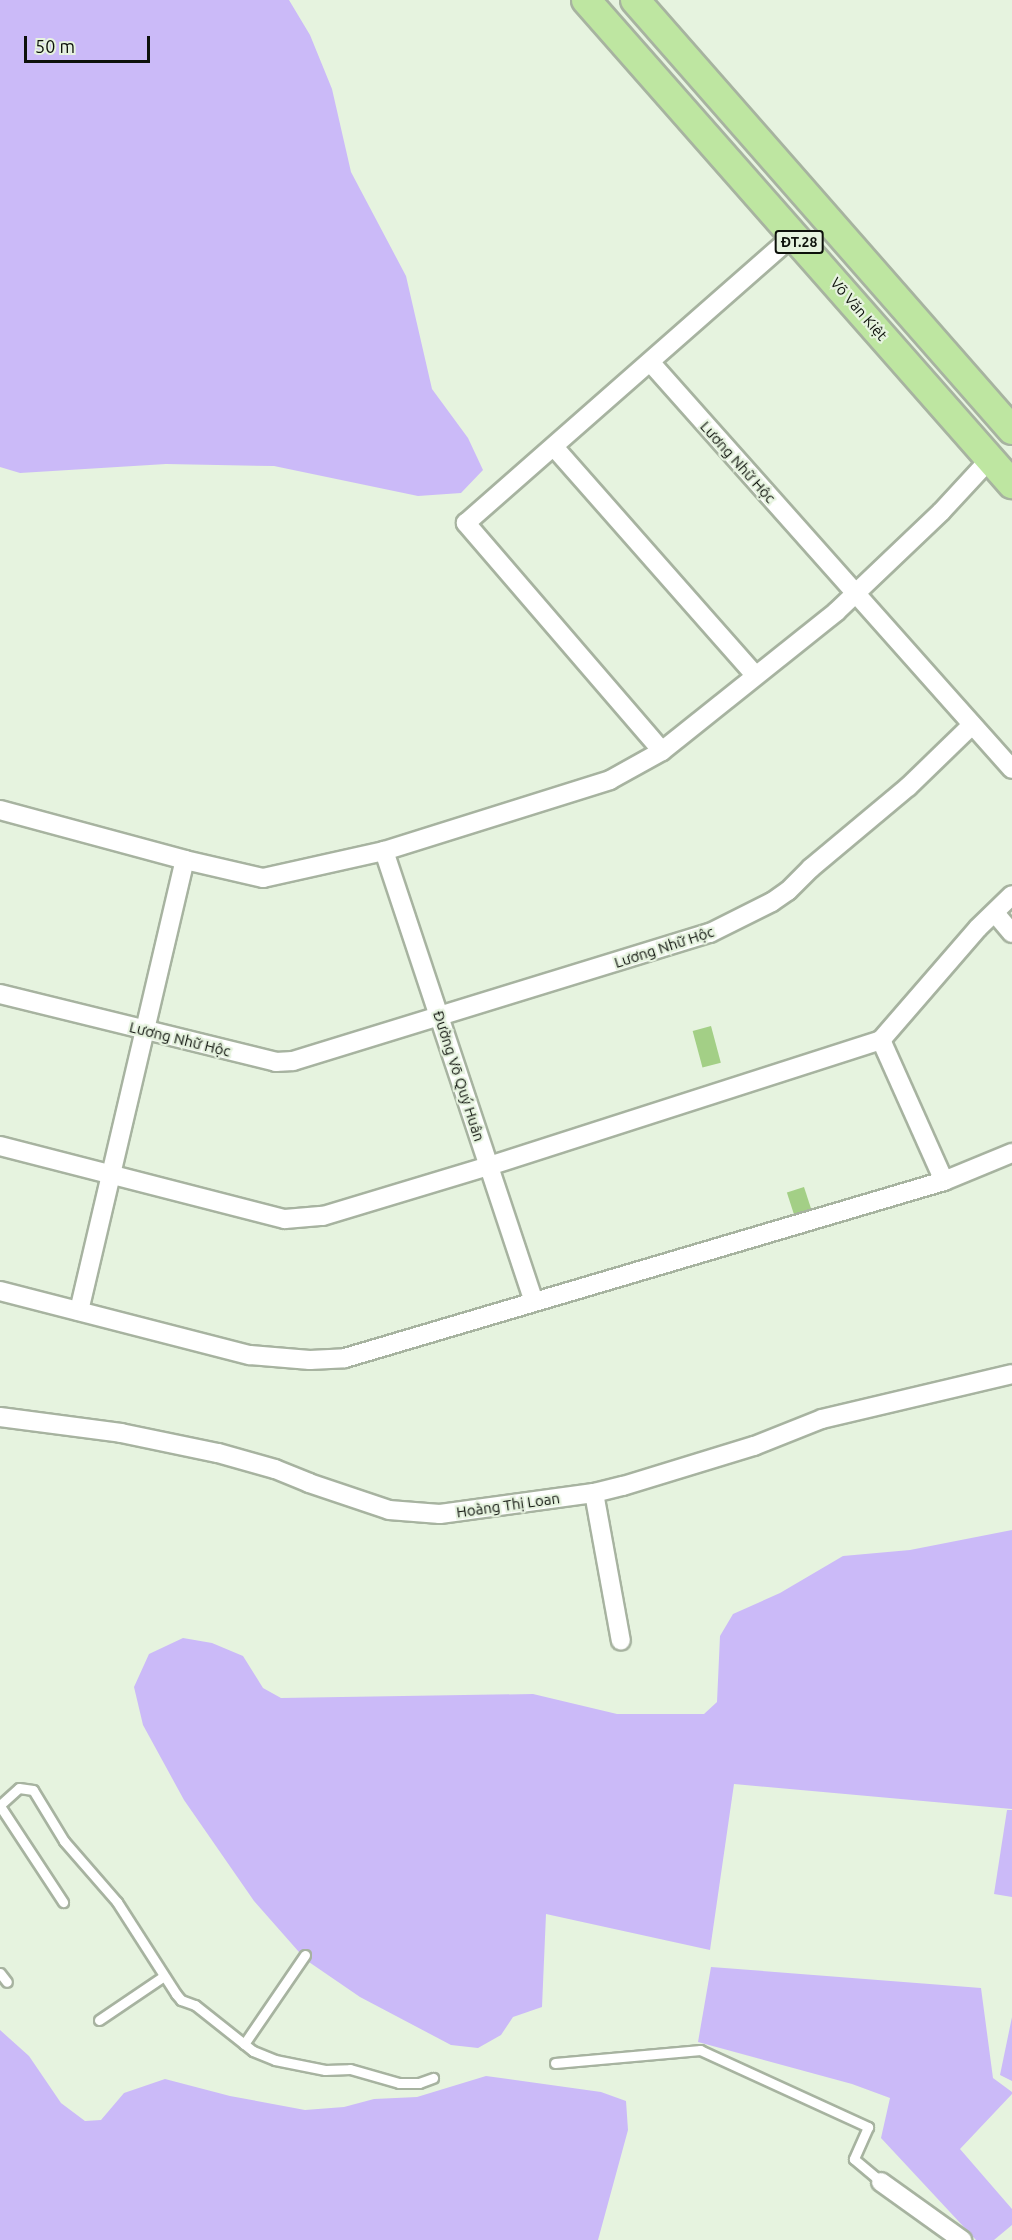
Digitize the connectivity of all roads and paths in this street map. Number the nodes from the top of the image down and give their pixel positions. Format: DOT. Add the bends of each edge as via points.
graph roads {
  1 [pos="586,0"];
  2 [pos="646,4"];
  3 [pos="794,235"];
  4 [pos="651,363"];
  5 [pos="1012,430"];
  6 [pos="554,447"];
  7 [pos="990,459"];
  8 [pos="1012,484"];
  9 [pos="855,594"];
  10 [pos="755,675"];
  11 [pos="972,725"];
  12 [pos="662,751"];
  13 [pos="1012,770"];
  14 [pos="0,810"];
  15 [pos="384,851"];
  16 [pos="185,860"];
  17 [pos="1012,895"];
  18 [pos="995,913"];
  19 [pos="1012,933"];
  20 [pos="0,994"];
  21 [pos="439,1017"];
  22 [pos="145,1030"];
  23 [pos="881,1040"];
  24 [pos="0,1146"];
  25 [pos="1012,1153"];
  26 [pos="489,1166"];
  27 [pos="111,1174"];
  28 [pos="944,1181"];
  29 [pos="0,1291"];
  30 [pos="534,1301"];
  31 [pos="79,1311"];
  32 [pos="1012,1374"];
  33 [pos="0,1417"];
  34 [pos="594,1493"];
  35 [pos="621,1641"];
  36 [pos="0,1806"];
  37 [pos="63,1902"];
  38 [pos="305,1954"];
  39 [pos="0,1973"];
  40 [pos="164,1976"];
  41 [pos="7,1982"];
  42 [pos="99,2020"];
  43 [pos="244,2044"];
  44 [pos="555,2063"];
  45 [pos="433,2078"];
  46 [pos="881,2182"];
  47 [pos="962,2240"];
  1 -- 3 [label="main road, Võ Văn Kiệt / ĐT.28"];
  2 -- 5 [label="main road, ĐT.28"];
  3 -- 4 [label="street"];
  3 -- 7 [label="main road, Võ Văn Kiệt / ĐT.28"];
  4 -- 6 [label="street"];
  4 -- 9 [label="street, Lương Nhữ Hộc"];
  6 -- 10 [label="street"];
  6 -- 12 [label="street" via="466,523"];
  7 -- 8 [label="main road, Võ Văn Kiệt / ĐT.28"];
  7 -- 9 [label="street"];
  9 -- 10 [label="street"];
  9 -- 11 [label="street, Lương Nhữ Hộc"];
  10 -- 12 [label="street"];
  11 -- 13 [label="street"];
  11 -- 21 [label="street, Lương Nhữ Hộc" via="909,788 772,902 710,933"];
  12 -- 15 [label="street" via="610,780"];
  14 -- 16 [label="street"];
  15 -- 16 [label="street" via="262,878"];
  15 -- 21 [label="street, Đường Võ Quý Huân"];
  16 -- 22 [label="street"];
  17 -- 18 [label="street"];
  18 -- 19 [label="street"];
  18 -- 23 [label="street"];
  20 -- 22 [label="street, Lương Nhữ Hộc"];
  21 -- 22 [label="street, Lương Nhữ Hộc" via="293,1061 276,1062"];
  21 -- 26 [label="street, Đường Võ Quý Huân"];
  22 -- 27 [label="street"];
  23 -- 26 [label="street"];
  23 -- 28 [label="street"];
  24 -- 27 [label="street"];
  25 -- 28 [label="street"];
  26 -- 27 [label="street" via="323,1216 285,1219"];
  26 -- 30 [label="street, Đường Võ Quý Huân"];
  27 -- 31 [label="street"];
  28 -- 30 [label="street"];
  29 -- 31 [label="street"];
  30 -- 31 [label="street" via="345,1358 310,1360 250,1355"];
  32 -- 34 [label="street, Hoàng Thị Loan" via="822,1419 754,1446"];
  33 -- 34 [label="street, Hoàng Thị Loan" via="218,1453 389,1510 440,1514"];
  34 -- 35 [label="street"];
  36 -- 37 [label="lane"];
  36 -- 40 [label="lane" via="19,1788 33,1790 64,1841 117,1902"];
  38 -- 43 [label="lane"];
  39 -- 41 [label="lane"];
  40 -- 42 [label="lane"];
  40 -- 43 [label="lane" via="181,2000 195,2005"];
  43 -- 45 [label="lane" via="263,2057 315,2068 350,2069 399,2083 419,2084"];
  44 -- 46 [label="lane" via="700,2050 868,2127 854,2159"];
  46 -- 47 [label="street"];
}
